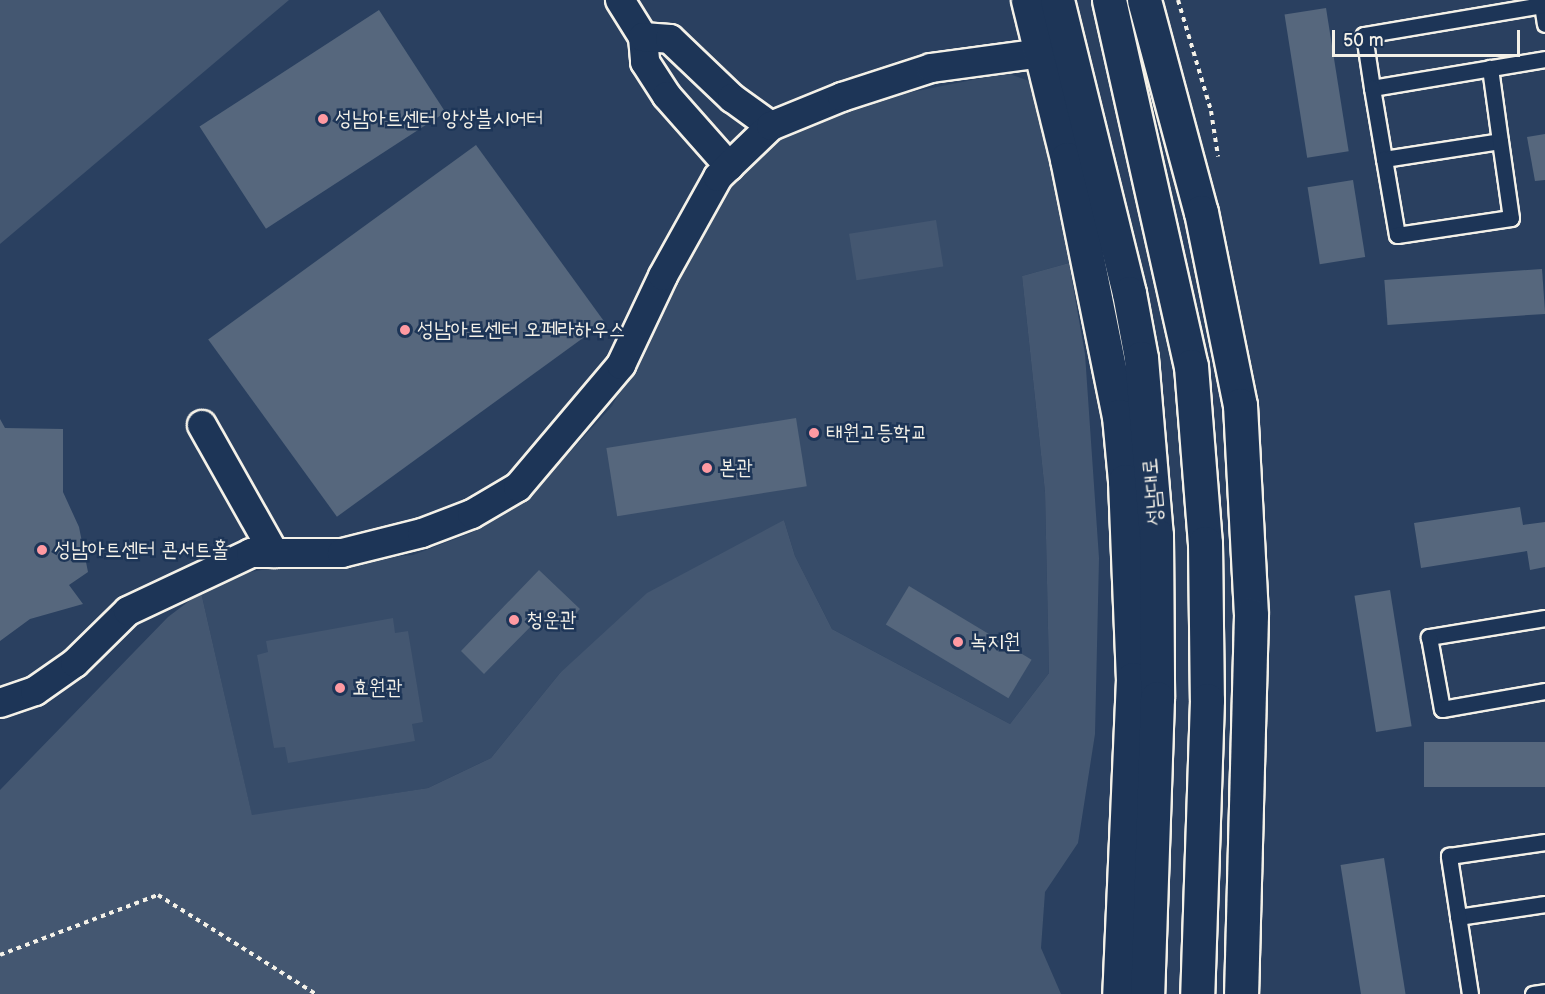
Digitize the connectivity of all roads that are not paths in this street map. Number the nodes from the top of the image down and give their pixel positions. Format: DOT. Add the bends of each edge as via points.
graph roads {
  1 [pos="620,0"];
  2 [pos="1028,0"];
  3 [pos="1057,0"];
  4 [pos="1109,0"];
  5 [pos="1144,0"];
  6 [pos="1545,24"];
  7 [pos="643,37"];
  8 [pos="1042,53"];
  9 [pos="1545,59"];
  10 [pos="1490,68"];
  11 [pos="1372,88"];
  12 [pos="771,126"];
  13 [pos="1500,141"];
  14 [pos="1384,159"];
  15 [pos="729,166"];
  16 [pos="202,424"];
  17 [pos="274,553"];
  18 [pos="1545,618"];
  19 [pos="1545,691"];
  20 [pos="0,703"];
  21 [pos="1545,842"];
  22 [pos="1545,904"];
  23 [pos="1458,917"];
  24 [pos="1545,992"];
  25 [pos="1119,994"];
  26 [pos="1147,994"];
  27 [pos="1197,994"];
  28 [pos="1241,994"];
  29 [pos="1470,994"];
  30 [pos="1533,994"];
  1 -- 7 [label="street"];
  2 -- 8 [label="main road"];
  3 -- 26 [label="main road, 성남대로" via="1130,293 1141,358 1156,547 1157,698"];
  4 -- 27 [label="main road" via="1191,366 1205,543 1207,678"];
  5 -- 28 [label="main road" via="1201,212 1240,405 1251,615"];
  6 -- 11 [label="lane" via="1542,5 1364,35"];
  7 -- 12 [label="street" via="670,39 732,98"];
  7 -- 15 [label="street" via="645,62 667,96"];
  8 -- 12 [label="street" via="931,68 842,97"];
  8 -- 25 [label="main road" via="1119,416 1125,481 1132,679"];
  9 -- 10 [label="lane"];
  10 -- 11 [label="lane"];
  10 -- 13 [label="lane"];
  11 -- 14 [label="lane"];
  12 -- 15 [label="street"];
  13 -- 14 [label="lane"];
  13 -- 14 [label="lane" via="1511,218 1397,235"];
  15 -- 17 [label="street" via="718,177 663,276 621,365 518,487 472,514 422,533 342,553"];
  16 -- 17 [label="street"];
  17 -- 20 [label="street" via="251,553 128,611 75,663 35,692"];
  18 -- 19 [label="lane" via="1430,638 1442,709"];
  21 -- 23 [label="lane" via="1449,856"];
  22 -- 23 [label="lane"];
  23 -- 29 [label="lane"];
  24 -- 30 [label="lane"];
}
